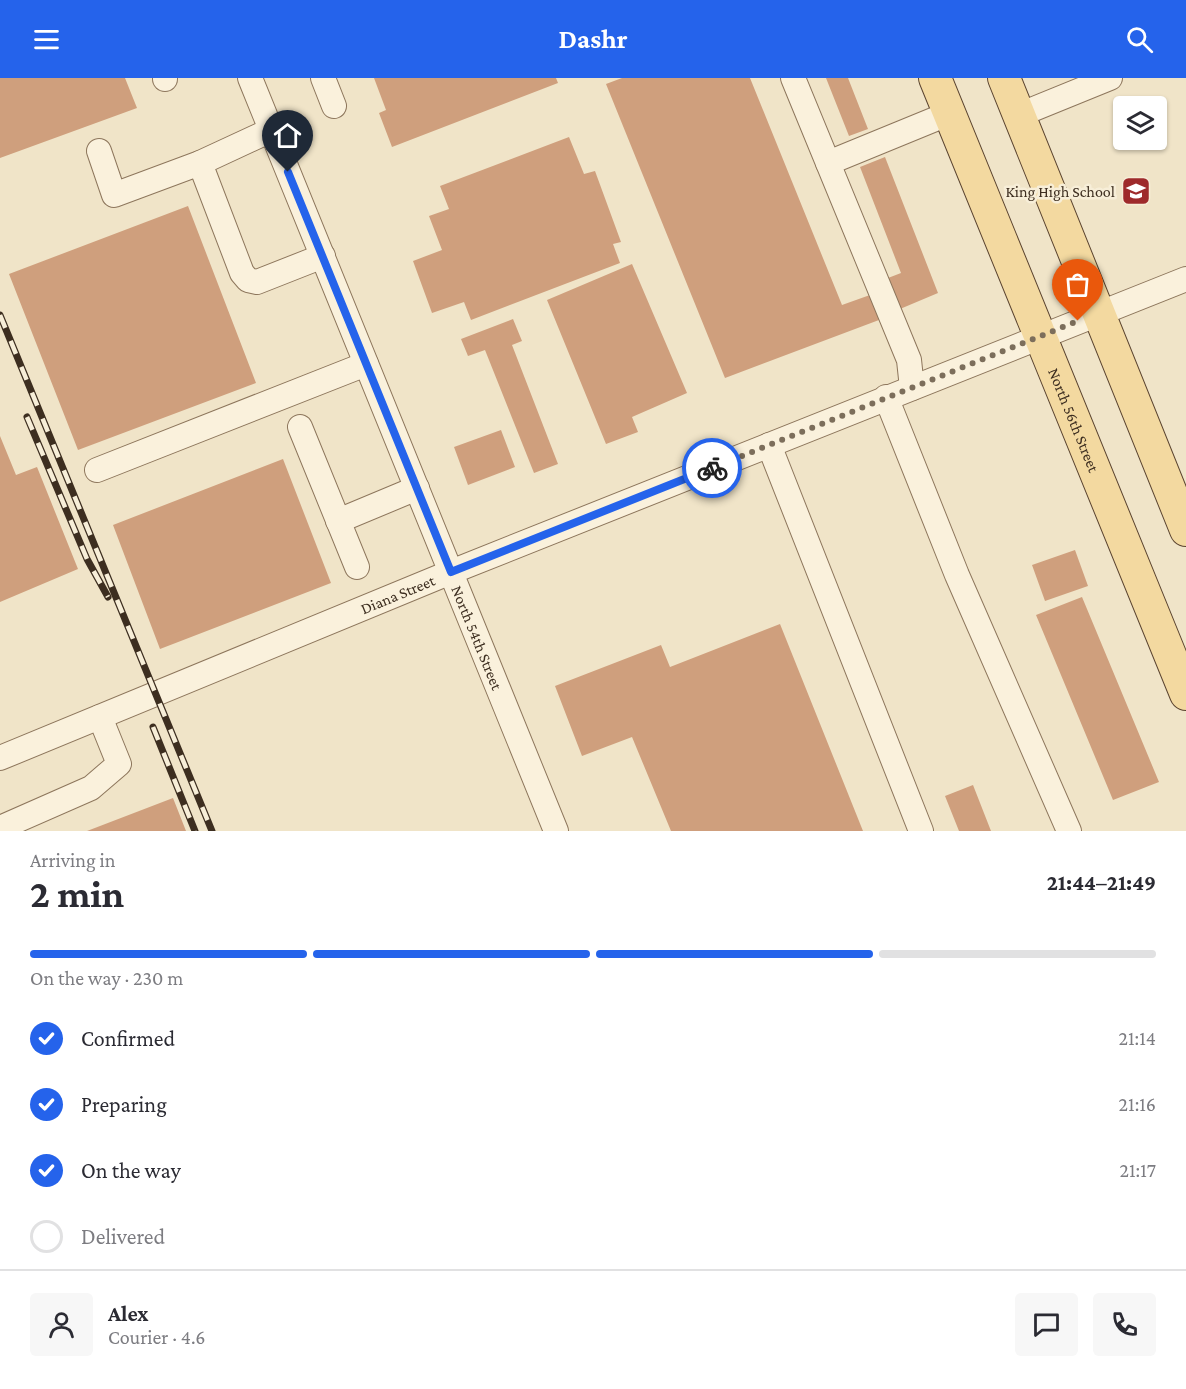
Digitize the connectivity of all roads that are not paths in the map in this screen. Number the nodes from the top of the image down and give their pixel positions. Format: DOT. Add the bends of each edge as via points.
graph roads {
  1 [pos="250,78"];
  2 [pos="323,78"];
  3 [pos="793,78"];
  4 [pos="935,78"];
  5 [pos="1004,78"];
  6 [pos="1110,78"];
  7 [pos="334,106"];
  8 [pos="950,113"];
  9 [pos="1019,115"];
  10 [pos="271,130"];
  11 [pos="99,151"];
  12 [pos="200,163"];
  13 [pos="828,163"];
  14 [pos="322,256"];
  15 [pos="1186,279"];
  16 [pos="1098,313"];
  17 [pos="1039,336"];
  18 [pos="366,364"];
  19 [pos="912,388"];
  20 [pos="886,398"];
  21 [pos="300,427"];
  22 [pos="769,445"];
  23 [pos="97,470"];
  24 [pos="417,488"];
  25 [pos="338,521"];
  26 [pos="1186,530"];
  27 [pos="357,567"];
  28 [pos="451,572"];
  29 [pos="1186,694"];
  30 [pos="100,717"];
  31 [pos="0,758"];
  32 [pos="0,828"];
  33 [pos="556,831"];
  34 [pos="921,831"];
  35 [pos="1069,831"];
  1 -- 10 [label="street, North 54th Street"];
  2 -- 7 [label="street"];
  3 -- 13 [label="street"];
  4 -- 8 [label="main road, North 56th Street"];
  5 -- 9 [label="main road"];
  6 -- 9 [label="street"];
  8 -- 13 [label="street"];
  8 -- 17 [label="main road, North 56th Street"];
  9 -- 16 [label="main road"];
  10 -- 12 [label="street"];
  10 -- 14 [label="street, North 54th Street"];
  11 -- 12 [label="street" via="114,195"];
  12 -- 14 [label="street" via="248,280 257,282"];
  13 -- 19 [label="street" via="909,360"];
  14 -- 18 [label="street, North 54th Street"];
  15 -- 16 [label="street, Diana Street"];
  16 -- 17 [label="street, Diana Street"];
  16 -- 26 [label="main road"];
  17 -- 19 [label="street, Diana Street"];
  17 -- 29 [label="main road, North 56th Street"];
  18 -- 23 [label="street"];
  18 -- 24 [label="street, North 54th Street"];
  19 -- 20 [label="street, Diana Street"];
  20 -- 22 [label="street, Diana Street"];
  20 -- 35 [label="street" via="957,576"];
  21 -- 25 [label="street"];
  22 -- 28 [label="street, Diana Street"];
  22 -- 34 [label="street"];
  24 -- 25 [label="street"];
  24 -- 28 [label="street, North 54th Street"];
  25 -- 27 [label="street"];
  28 -- 30 [label="street, Diana Street"];
  28 -- 33 [label="street, North 54th Street"];
  30 -- 31 [label="street, Diana Street"];
  30 -- 32 [label="street" via="119,764 91,788"];
}
